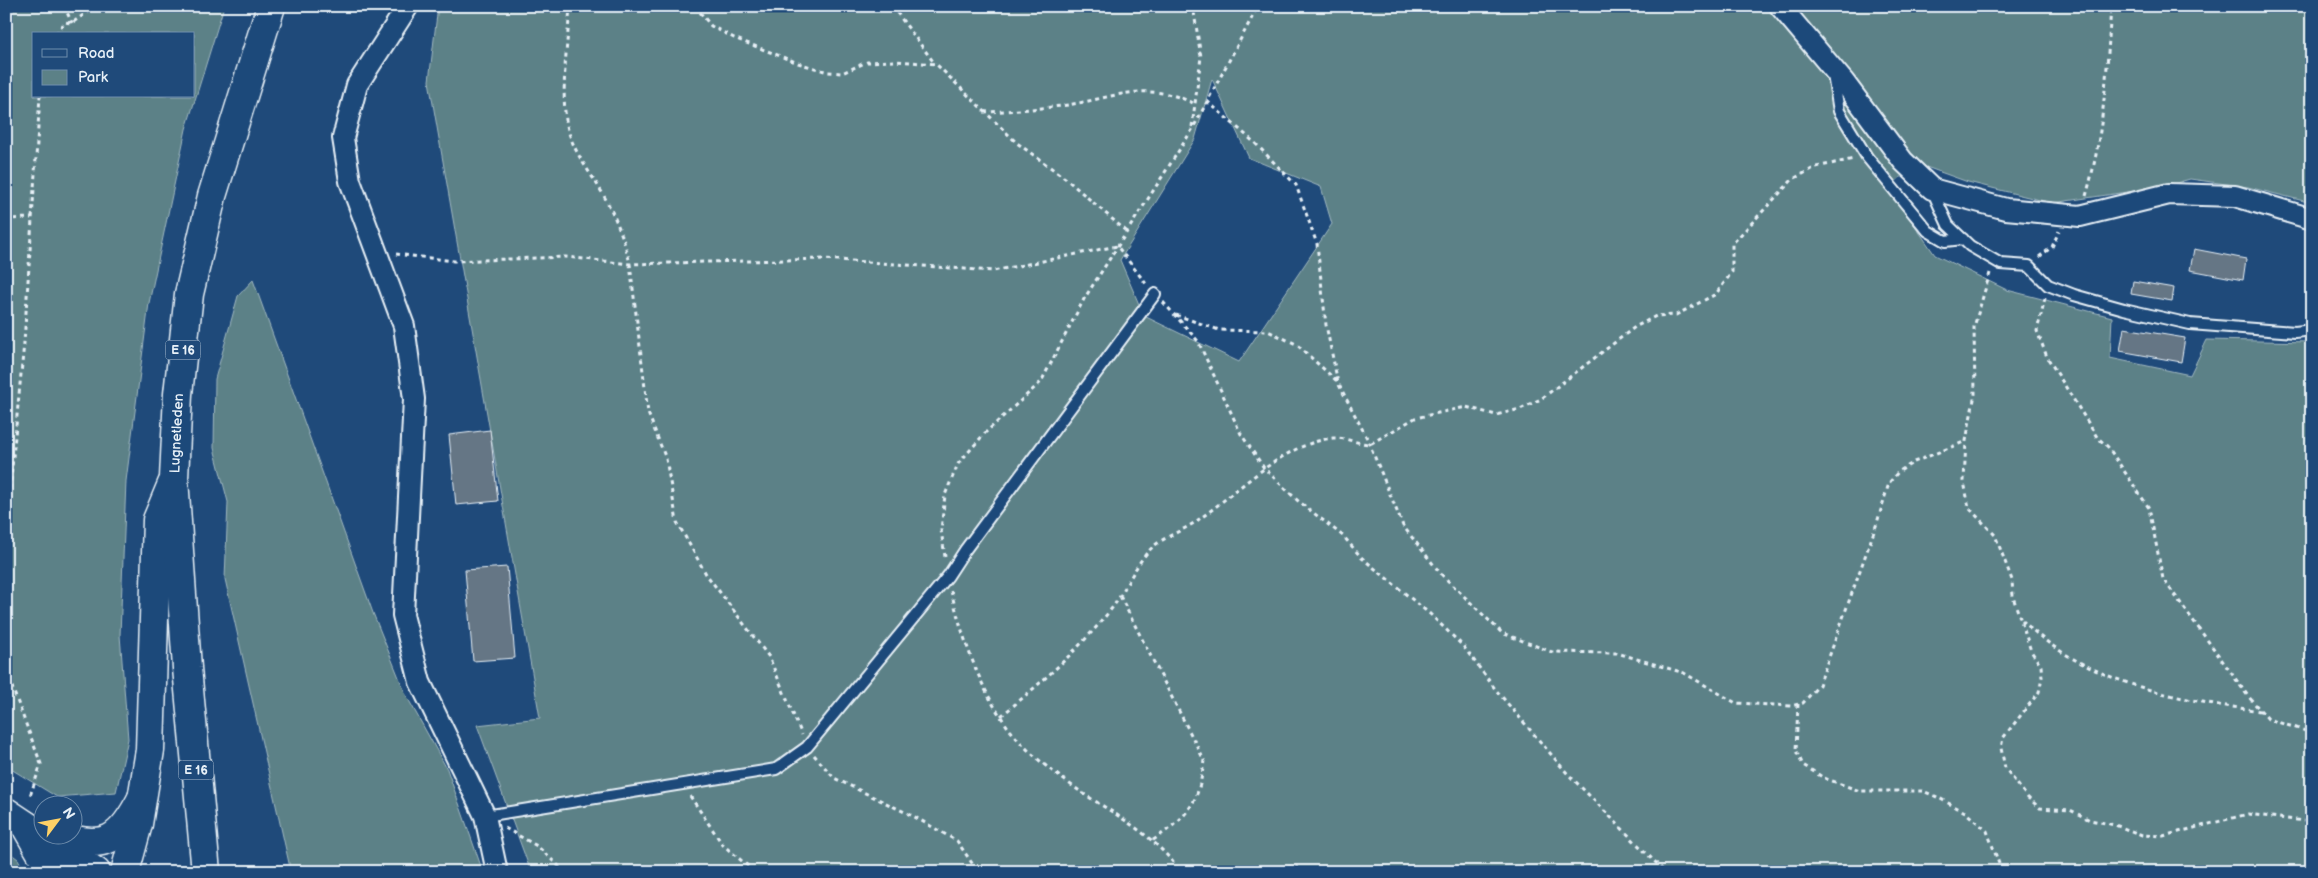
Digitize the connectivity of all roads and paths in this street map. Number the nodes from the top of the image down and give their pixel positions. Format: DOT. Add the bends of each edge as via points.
graph roads {
  1 [pos="64,6"];
  2 [pos="96,6"];
  3 [pos="271,6"];
  4 [pos="408,6"];
  5 [pos="570,6"];
  6 [pos="695,6"];
  7 [pos="892,6"];
  8 [pos="1194,6"];
  9 [pos="1255,6"];
  10 [pos="1780,6"];
  11 [pos="2111,6"];
  12 [pos="72,23"];
  13 [pos="58,32"];
  14 [pos="936,64"];
  15 [pos="1832,68"];
  16 [pos="40,98"];
  17 [pos="1207,101"];
  18 [pos="1195,104"];
  19 [pos="984,112"];
  20 [pos="1192,130"];
  21 [pos="1867,157"];
  22 [pos="1932,189"];
  23 [pos="2073,215"];
  24 [pos="31,218"];
  25 [pos="6,219"];
  26 [pos="2312,219"];
  27 [pos="1126,231"];
  28 [pos="1963,240"];
  29 [pos="1117,246"];
  30 [pos="379,256"];
  31 [pos="1994,260"];
  32 [pos="630,264"];
  33 [pos="2029,266"];
  34 [pos="2048,285"];
  35 [pos="1155,294"];
  36 [pos="1174,314"];
  37 [pos="2312,330"];
  38 [pos="1338,383"];
  39 [pos="1966,441"];
  40 [pos="1370,444"];
  41 [pos="1264,468"];
  42 [pos="174,478"];
  43 [pos="6,529"];
  44 [pos="948,576"];
  45 [pos="1120,596"];
  46 [pos="2020,619"];
  47 [pos="6,671"];
  48 [pos="1798,704"];
  49 [pos="2262,712"];
  50 [pos="1000,716"];
  51 [pos="2312,733"];
  52 [pos="808,747"];
  53 [pos="681,784"];
  54 [pos="30,796"];
  55 [pos="142,796"];
  56 [pos="485,816"];
  57 [pos="2312,822"];
  58 [pos="24,823"];
  59 [pos="82,842"];
  60 [pos="1152,842"];
  61 [pos="52,872"];
  62 [pos="96,872"];
  63 [pos="125,872"];
  64 [pos="206,872"];
  65 [pos="496,872"];
  66 [pos="565,872"];
  67 [pos="755,872"];
  68 [pos="978,872"];
  69 [pos="1180,872"];
  70 [pos="1264,872"];
  71 [pos="1306,872"];
  72 [pos="1665,872"];
  73 [pos="2002,872"];
  1 -- 12 [label="path"];
  2 -- 12 [label="path"];
  3 -- 42 [label="main road, Lugnetleden / E 16" via="212,196 189,294 178,394"];
  4 -- 30 [label="street" via="357,84 343,138 350,181"];
  5 -- 32 [label="path" via="565,106 569,135 604,196 626,244"];
  6 -- 14 [label="path" via="710,26 734,38 798,64 828,72 842,73 867,62"];
  7 -- 14 [label="path"];
  8 -- 18 [label="path" via="1201,58"];
  9 -- 17 [label="path" via="1255,12"];
  10 -- 15 [label="street"];
  11 -- 23 [label="path" via="2095,166"];
  12 -- 13 [label="path" via="65,22"];
  14 -- 19 [label="path"];
  15 -- 21 [label="lane" via="1839,111"];
  15 -- 22 [label="street" via="1903,161"];
  16 -- 24 [label="path"];
  17 -- 20 [label="path"];
  17 -- 38 [label="path" via="1296,185 1317,244 1326,325"];
  18 -- 19 [label="path" via="1162,92 1127,93 1062,106"];
  18 -- 20 [label="path"];
  19 -- 27 [label="path" via="1017,143 1065,178"];
  20 -- 27 [label="path"];
  21 -- 28 [label="lane" via="1928,231 1945,241"];
  21 -- 40 [label="path" via="1816,166 1792,179 1732,244 1732,272 1716,294 1676,315 1656,316 1635,327 1541,399 1496,415 1466,407 1415,418"];
  22 -- 23 [label="street" via="2006,209"];
  22 -- 28 [label="lane" via="1948,226"];
  23 -- 26 [label="street" via="2169,194 2235,196"];
  23 -- 33 [label="path" via="2052,247"];
  24 -- 25 [label="path"];
  24 -- 43 [label="path" via="24,343"];
  27 -- 29 [label="path"];
  28 -- 31 [label="lane"];
  29 -- 32 [label="path" via="993,271 824,259"];
  29 -- 35 [label="path"];
  29 -- 44 [label="path" via="1084,299 1041,382 985,433 958,464 945,495 941,530"];
  30 -- 32 [label="path" via="396,254 454,261 566,257"];
  30 -- 56 [label="street" via="404,326 414,399 403,615 420,682"];
  31 -- 33 [label="lane" via="2001,264"];
  31 -- 39 [label="path" via="1974,327 1976,394"];
  32 -- 52 [label="path" via="648,413 666,458 677,522 706,574 769,657"];
  33 -- 34 [label="lane"];
  34 -- 37 [label="lane" via="2082,298 2190,324 2295,332"];
  34 -- 49 [label="path" via="2037,331 2047,357 2097,437 2108,447 2148,508 2163,579"];
  35 -- 36 [label="path"];
  35 -- 44 [label="lane"];
  36 -- 38 [label="path" via="1219,330 1268,331 1296,344"];
  36 -- 41 [label="path" via="1198,341 1241,434"];
  38 -- 40 [label="path"];
  39 -- 46 [label="path" via="1964,481 1969,508 1995,535 2012,580"];
  39 -- 48 [label="path" via="1914,462 1898,472 1889,483 1819,685 1803,703"];
  40 -- 41 [label="path" via="1335,438 1315,442"];
  40 -- 48 [label="path" via="1403,526 1441,574 1502,633 1552,652 1617,653 1684,673 1736,703"];
  41 -- 45 [label="path" via="1196,522 1155,546 1135,570"];
  41 -- 72 [label="path" via="1463,646 1567,773"];
  42 -- 55 [label="main road, E 16" via="157,520 150,750"];
  42 -- 64 [label="main road, Lugnetleden / E 16"];
  44 -- 50 [label="path" via="959,622 975,666"];
  44 -- 52 [label="lane"];
  45 -- 50 [label="path" via="1073,654"];
  45 -- 60 [label="path" via="1204,760 1201,786 1189,811"];
  46 -- 49 [label="path" via="2044,642 2077,663 2132,684 2191,700"];
  46 -- 57 [label="path" via="2031,651 2041,666 2042,676 2039,692 2003,738 2001,748 2005,768 2040,808 2070,810 2090,820 2142,834 2163,836 2248,814"];
  47 -- 54 [label="path" via="41,764"];
  48 -- 73 [label="path" via="1796,750 1803,765 1824,778 1860,791 1923,791 1965,812 1987,830"];
  49 -- 51 [label="path" via="2268,719"];
  50 -- 60 [label="path" via="1030,751 1062,779"];
  52 -- 53 [label="lane" via="776,769"];
  52 -- 68 [label="path" via="834,778 957,841"];
  53 -- 56 [label="lane"];
  53 -- 67 [label="path" via="723,845"];
  55 -- 59 [label="main road, E 16" via="128,825 112,838"];
  55 -- 63 [label="main road, E 16"];
  56 -- 65 [label="street"];
  56 -- 66 [label="path" via="537,846"];
  58 -- 61 [label="main road"];
  58 -- 62 [label="main road"];
  60 -- 69 [label="path" via="1169,855"];
  70 -- 71 [label="path" via="1295,866"];
}
